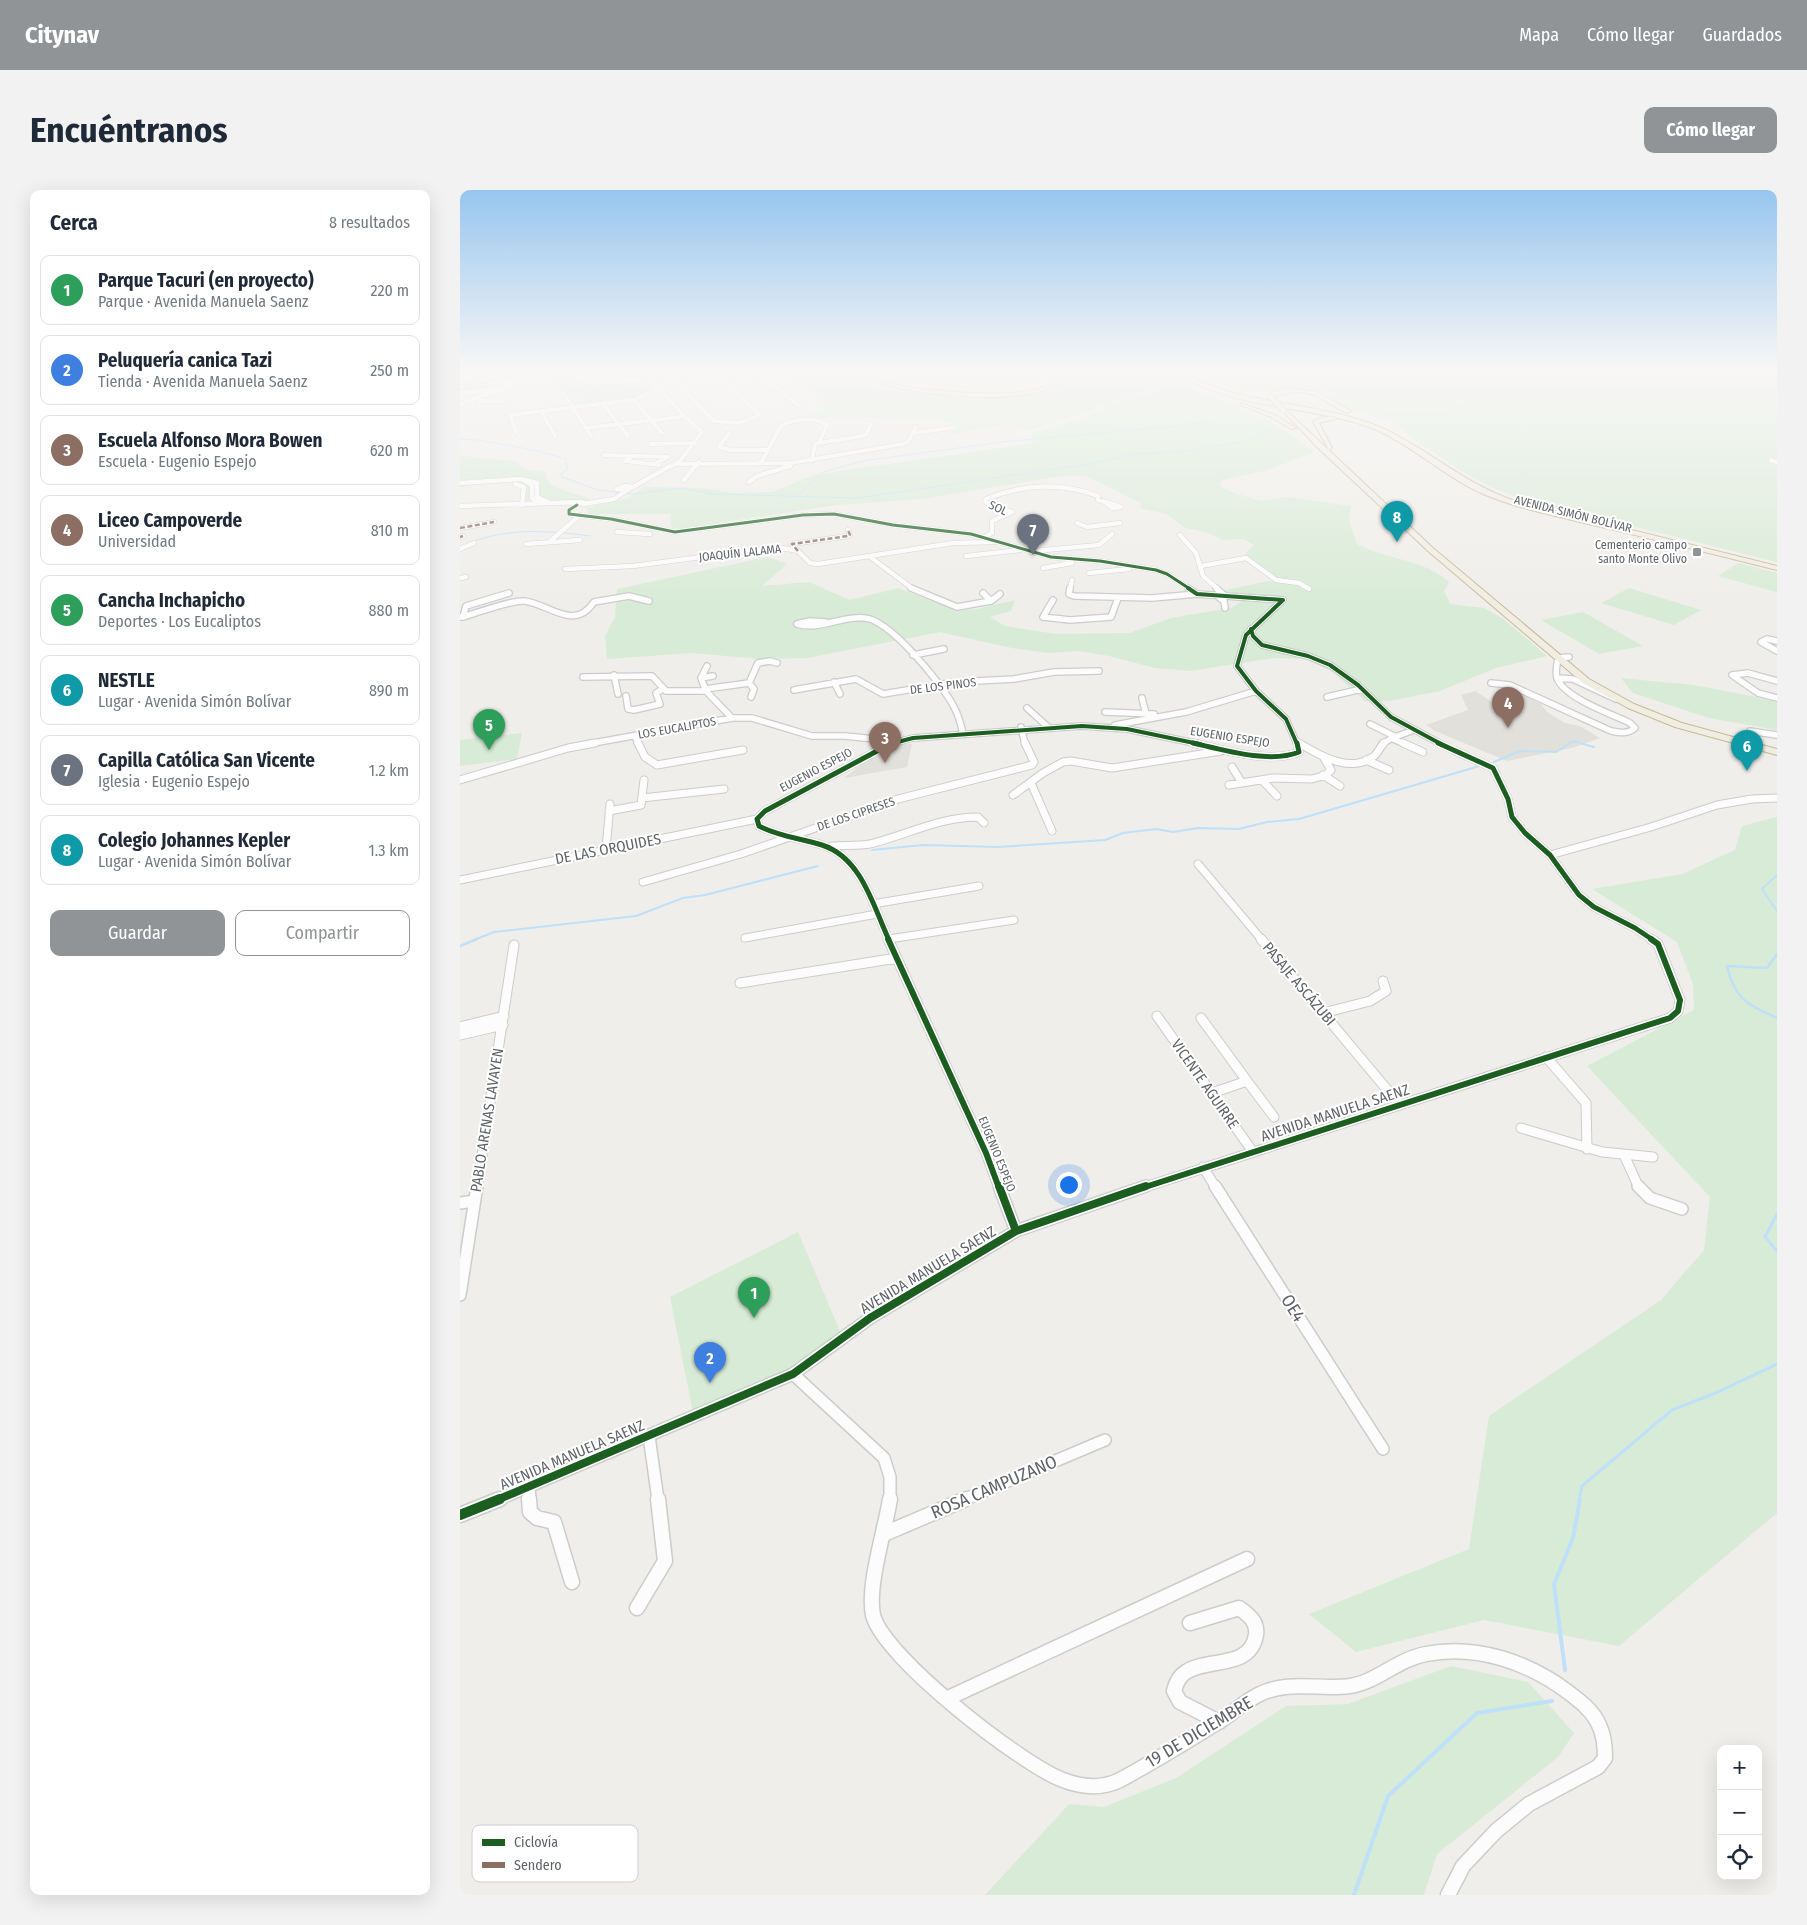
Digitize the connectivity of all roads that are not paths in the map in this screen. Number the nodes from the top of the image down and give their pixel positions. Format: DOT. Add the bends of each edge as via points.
graph roads {
  1 [pos="1330,448"];
  2 [pos="690,449"];
  3 [pos="726,449"];
  4 [pos="815,449"];
  5 [pos="873,449"];
  6 [pos="877,449"];
  7 [pos="1322,449"];
  8 [pos="1416,449"];
  9 [pos="767,450"];
  10 [pos="863,451"];
  11 [pos="604,455"];
  12 [pos="633,456"];
  13 [pos="814,459"];
  14 [pos="1770,460"];
  15 [pos="1777,461"];
  16 [pos="660,463"];
  17 [pos="698,463"];
  18 [pos="757,463"];
  19 [pos="654,464"];
  20 [pos="793,464"];
  21 [pos="674,465"];
  22 [pos="684,480"];
  23 [pos="749,482"];
  24 [pos="537,483"];
  25 [pos="531,484"];
  26 [pos="460,485"];
  27 [pos="1105,502"];
  28 [pos="542,504"];
  29 [pos="556,504"];
  30 [pos="576,504"];
  31 [pos="522,505"];
  32 [pos="460,506"];
  33 [pos="579,516"];
  34 [pos="494,522"];
  35 [pos="1077,523"];
  36 [pos="1120,523"];
  37 [pos="460,528"];
  38 [pos="848,530"];
  39 [pos="617,532"];
  40 [pos="675,532"];
  41 [pos="1112,534"];
  42 [pos="1180,535"];
  43 [pos="1652,536"];
  44 [pos="984,537"];
  45 [pos="580,540"];
  46 [pos="997,541"];
  47 [pos="549,542"];
  48 [pos="474,543"];
  49 [pos="526,544"];
  50 [pos="460,550"];
  51 [pos="798,551"];
  52 [pos="1027,551"];
  53 [pos="869,556"];
  54 [pos="966,556"];
  55 [pos="1087,561"];
  56 [pos="1135,566"];
  57 [pos="1201,566"];
  58 [pos="1777,566"];
  59 [pos="1043,568"];
  60 [pos="565,569"];
  61 [pos="1089,574"];
  62 [pos="466,577"];
  63 [pos="460,578"];
  64 [pos="1072,580"];
  65 [pos="1309,589"];
  66 [pos="509,592"];
  67 [pos="983,593"];
  68 [pos="1000,594"];
  69 [pos="1197,594"];
  70 [pos="1217,596"];
  71 [pos="1226,596"];
  72 [pos="1118,598"];
  73 [pos="1053,600"];
  74 [pos="649,601"];
  75 [pos="991,601"];
  76 [pos="1225,608"];
  77 [pos="461,617"];
  78 [pos="826,622"];
  79 [pos="1251,629"];
  80 [pos="1777,641"];
  81 [pos="944,649"];
  82 [pos="1777,651"];
  83 [pos="912,655"];
  84 [pos="1569,657"];
  85 [pos="1558,658"];
  86 [pos="777,663"];
  87 [pos="707,666"];
  88 [pos="1099,671"];
  89 [pos="614,675"];
  90 [pos="713,676"];
  91 [pos="583,677"];
  92 [pos="700,678"];
  93 [pos="1557,678"];
  94 [pos="1777,681"];
  95 [pos="834,682"];
  96 [pos="749,683"];
  97 [pos="1492,683"];
  98 [pos="940,685"];
  99 [pos="1362,688"];
  100 [pos="663,689"];
  101 [pos="705,690"];
  102 [pos="794,690"];
  103 [pos="1256,691"];
  104 [pos="618,694"];
  105 [pos="840,694"];
  106 [pos="626,696"];
  107 [pos="751,697"];
  108 [pos="1328,697"];
  109 [pos="1142,698"];
  110 [pos="1777,698"];
  111 [pos="1616,699"];
  112 [pos="1027,708"];
  113 [pos="1105,712"];
  114 [pos="1186,712"];
  115 [pos="1146,714"];
  116 [pos="732,718"];
  117 [pos="1370,724"];
  118 [pos="1021,727"];
  119 [pos="1048,727"];
  120 [pos="1107,727"];
  121 [pos="1414,730"];
  122 [pos="1750,731"];
  123 [pos="962,734"];
  124 [pos="1777,735"];
  125 [pos="635,736"];
  126 [pos="1394,738"];
  127 [pos="896,741"];
  128 [pos="1297,742"];
  129 [pos="1777,746"];
  130 [pos="743,750"];
  131 [pos="1228,750"];
  132 [pos="1422,752"];
  133 [pos="1777,752"];
  134 [pos="1323,758"];
  135 [pos="1366,760"];
  136 [pos="1032,765"];
  137 [pos="1232,767"];
  138 [pos="1389,770"];
  139 [pos="1043,773"];
  140 [pos="1323,775"];
  141 [pos="460,780"];
  142 [pos="644,780"];
  143 [pos="1262,780"];
  144 [pos="1030,783"];
  145 [pos="1242,783"];
  146 [pos="1229,785"];
  147 [pos="1340,786"];
  148 [pos="724,789"];
  149 [pos="1013,795"];
  150 [pos="1277,796"];
  151 [pos="642,798"];
  152 [pos="1777,798"];
  153 [pos="757,820"];
  154 [pos="984,823"];
  155 [pos="1052,831"];
  156 [pos="786,838"];
  157 [pos="827,846"];
  158 [pos="606,849"];
  159 [pos="1550,855"];
  160 [pos="1198,864"];
  161 [pos="460,880"];
  162 [pos="643,882"];
  163 [pos="978,886"];
  164 [pos="873,904"];
  165 [pos="877,914"];
  166 [pos="1014,920"];
  167 [pos="745,938"];
  168 [pos="889,940"];
  169 [pos="514,945"];
  170 [pos="897,958"];
  171 [pos="1383,981"];
  172 [pos="740,983"];
  173 [pos="1323,1013"];
  174 [pos="1158,1016"];
  175 [pos="1201,1018"];
  176 [pos="504,1021"];
  177 [pos="460,1027"];
  178 [pos="460,1035"];
  179 [pos="1546,1057"];
  180 [pos="1247,1081"];
  181 [pos="1212,1093"];
  182 [pos="1400,1105"];
  183 [pos="1274,1117"];
  184 [pos="1520,1128"];
  185 [pos="1587,1149"];
  186 [pos="1253,1152"];
  187 [pos="1654,1156"];
  188 [pos="1625,1157"];
  189 [pos="1204,1167"];
  190 [pos="474,1201"];
  191 [pos="460,1203"];
  192 [pos="1682,1209"];
  193 [pos="1016,1231"];
  194 [pos="460,1295"];
  195 [pos="793,1374"];
  196 [pos="649,1436"];
  197 [pos="1105,1440"];
  198 [pos="1383,1449"];
  199 [pos="529,1487"];
  200 [pos="460,1515"];
  201 [pos="884,1534"];
  202 [pos="1247,1559"];
  203 [pos="572,1582"];
  204 [pos="637,1608"];
  205 [pos="1190,1623"];
  206 [pos="946,1699"];
  207 [pos="1219,1722"];
  208 [pos="1448,1895"];
  1 -- 84 [label="highway" via="1399,517"];
  2 -- 21 [label="street"];
  3 -- 9 [label="street"];
  4 -- 13 [label="street"];
  5 -- 10 [label="street"];
  6 -- 10 [label="street"];
  7 -- 85 [label="highway" via="1420,542"];
  8 -- 43 [label="highway, AVENIDA SIMÓN BOLÍVAR" via="1501,495"];
  9 -- 18 [label="street" via="762,461"];
  10 -- 13 [label="street"];
  11 -- 12 [label="street"];
  12 -- 16 [label="street" via="668,457"];
  12 -- 19 [label="street" via="625,461"];
  13 -- 18 [label="street"];
  13 -- 20 [label="street"];
  14 -- 15 [label="street"];
  16 -- 19 [label="street"];
  16 -- 21 [label="street"];
  17 -- 18 [label="street"];
  17 -- 21 [label="street"];
  17 -- 22 [label="street"];
  18 -- 20 [label="street"];
  19 -- 21 [label="street"];
  20 -- 23 [label="street" via="757,476"];
  21 -- 30 [label="street" via="613,499"];
  24 -- 25 [label="street"];
  24 -- 26 [label="street" via="520,479"];
  24 -- 29 [label="street" via="537,497"];
  25 -- 26 [label="street" via="518,480"];
  25 -- 28 [label="street" via="532,498"];
  26 -- 31 [label="street" via="522,485"];
  27 -- 44 [label="street, SOL" via="1080,488 1040,486 1004,490 985,501 992,507 1012,512 992,521 992,533"];
  28 -- 29 [label="street"];
  28 -- 31 [label="street"];
  29 -- 30 [label="street"];
  30 -- 33 [label="street" via="568,512"];
  31 -- 32 [label="street"];
  33 -- 40 [label="street, EUGENIO ESPEJO"];
  33 -- 47 [label="street"];
  34 -- 37 [label="street"];
  35 -- 36 [label="street" via="1085,527"];
  38 -- 51 [label="street" via="848,536 792,544"];
  39 -- 40 [label="street" via="659,535"];
  40 -- 44 [label="street, EUGENIO ESPEJO" via="827,513"];
  41 -- 52 [label="street" via="1099,545"];
  42 -- 57 [label="street" via="1196,553"];
  43 -- 58 [label="highway, AVENIDA SIMÓN BOLÍVAR"];
  44 -- 46 [label="street, EUGENIO ESPEJO"];
  45 -- 47 [label="street"];
  46 -- 52 [label="street, EUGENIO ESPEJO"];
  46 -- 53 [label="street, JOAQUÍN LALAMA" via="954,543"];
  47 -- 49 [label="street"];
  48 -- 50 [label="street"];
  51 -- 53 [label="street, JOAQUÍN LALAMA" via="815,564"];
  51 -- 60 [label="street, JOAQUÍN LALAMA" via="778,547 633,566"];
  52 -- 54 [label="street"];
  52 -- 55 [label="street, EUGENIO ESPEJO"];
  53 -- 75 [label="street" via="912,589 957,607"];
  55 -- 56 [label="street, EUGENIO ESPEJO"];
  55 -- 59 [label="street"];
  56 -- 61 [label="street"];
  56 -- 69 [label="street, EUGENIO ESPEJO" via="1167,574"];
  57 -- 65 [label="street" via="1248,559 1276,580 1299,583"];
  57 -- 71 [label="street" via="1203,576"];
  62 -- 63 [label="street"];
  64 -- 72 [label="street" via="1071,595"];
  66 -- 77 [label="street" via="466,606"];
  67 -- 75 [label="street"];
  68 -- 75 [label="street"];
  69 -- 70 [label="street, EUGENIO ESPEJO"];
  69 -- 72 [label="street"];
  70 -- 71 [label="street, EUGENIO ESPEJO"];
  70 -- 76 [label="street"];
  71 -- 79 [label="street, EUGENIO ESPEJO" via="1283,600"];
  72 -- 73 [label="street" via="1111,617 1070,620 1043,617"];
  74 -- 77 [label="street" via="629,596 594,602 585,613 568,617 523,601"];
  78 -- 83 [label="street" via="869,618"];
  79 -- 99 [label="street, AVENIDA MANUELA SAENZ" via="1255,640 1266,647 1322,661"];
  79 -- 103 [label="street, EUGENIO ESPEJO" via="1237,666"];
  80 -- 82 [label="street" via="1767,639 1761,642"];
  81 -- 83 [label="street"];
  83 -- 98 [label="street"];
  84 -- 85 [label="street"];
  84 -- 129 [label="highway" via="1593,677 1640,702 1702,726"];
  85 -- 93 [label="street"];
  85 -- 111 [label="highway" via="1586,681"];
  86 -- 96 [label="street" via="758,663"];
  87 -- 92 [label="street"];
  88 -- 98 [label="street, DE LOS PINOS" via="1054,672"];
  89 -- 91 [label="street"];
  89 -- 100 [label="street" via="652,676"];
  89 -- 104 [label="street"];
  90 -- 92 [label="street"];
  92 -- 101 [label="street"];
  93 -- 97 [label="street" via="1570,692 1630,722 1635,728 1621,734 1611,731 1510,685"];
  93 -- 111 [label="street" via="1572,679"];
  94 -- 110 [label="street" via="1746,672 1732,674 1758,693"];
  95 -- 98 [label="street, DE LOS PINOS" via="856,679 874,692 883,694"];
  95 -- 102 [label="street, DE LOS PINOS"];
  95 -- 105 [label="street"];
  96 -- 101 [label="street"];
  96 -- 107 [label="street" via="754,689"];
  98 -- 123 [label="street" via="954,707"];
  99 -- 108 [label="street"];
  99 -- 121 [label="street, AVENIDA MANUELA SAENZ" via="1384,711"];
  100 -- 101 [label="street"];
  100 -- 106 [label="street" via="656,693 660,704 634,710 628,709"];
  101 -- 116 [label="street"];
  103 -- 114 [label="street"];
  103 -- 128 [label="street, EUGENIO ESPEJO" via="1286,719"];
  109 -- 115 [label="street"];
  111 -- 133 [label="highway" via="1665,720"];
  112 -- 119 [label="street"];
  113 -- 115 [label="street"];
  114 -- 115 [label="street"];
  114 -- 120 [label="street"];
  116 -- 125 [label="street, LOS EUCALIPTOS"];
  116 -- 127 [label="street, LOS EUCALIPTOS" via="752,718 812,736"];
  117 -- 126 [label="street"];
  118 -- 119 [label="street, EUGENIO ESPEJO"];
  118 -- 123 [label="street, EUGENIO ESPEJO"];
  118 -- 136 [label="street" via="1034,762"];
  119 -- 120 [label="street, EUGENIO ESPEJO"];
  120 -- 131 [label="street, EUGENIO ESPEJO"];
  121 -- 126 [label="street"];
  121 -- 159 [label="street, AVENIDA MANUELA SAENZ" via="1493,768 1508,799 1512,817 1524,833"];
  122 -- 124 [label="street"];
  123 -- 127 [label="street, EUGENIO ESPEJO"];
  125 -- 130 [label="street" via="644,756 650,763 657,764"];
  125 -- 141 [label="street, LOS EUCALIPTOS" via="568,748"];
  126 -- 132 [label="street"];
  126 -- 135 [label="street"];
  127 -- 153 [label="street, EUGENIO ESPEJO" via="784,800"];
  128 -- 131 [label="street, EUGENIO ESPEJO" via="1300,752 1290,757"];
  128 -- 134 [label="street"];
  131 -- 139 [label="street" via="1112,768 1063,762"];
  134 -- 135 [label="street" via="1345,763"];
  134 -- 140 [label="street" via="1331,770"];
  135 -- 138 [label="street"];
  136 -- 139 [label="street"];
  136 -- 156 [label="street, DE LOS CIPRESES" via="898,799"];
  137 -- 145 [label="street"];
  139 -- 144 [label="street"];
  140 -- 143 [label="street" via="1307,779"];
  140 -- 147 [label="street"];
  142 -- 151 [label="street"];
  143 -- 145 [label="street"];
  143 -- 150 [label="street"];
  144 -- 149 [label="street"];
  144 -- 155 [label="street"];
  145 -- 146 [label="street"];
  148 -- 151 [label="street"];
  151 -- 158 [label="street" via="637,807 610,807"];
  152 -- 159 [label="street" via="1717,805"];
  153 -- 156 [label="street, EUGENIO ESPEJO" via="766,831"];
  153 -- 158 [label="street, DE LAS ORQUIDES"];
  154 -- 157 [label="street" via="978,817 961,817 869,844"];
  156 -- 157 [label="street, EUGENIO ESPEJO"];
  156 -- 162 [label="street, DE LOS CIPRESES"];
  157 -- 164 [label="street, EUGENIO ESPEJO" via="845,855 856,868"];
  158 -- 161 [label="street, DE LAS ORQUIDES"];
  159 -- 179 [label="street, AVENIDA MANUELA SAENZ" via="1579,895 1658,944 1680,1000 1680,1008 1670,1018"];
  160 -- 173 [label="street, PASAJE ASCÁZUBI"];
  163 -- 164 [label="street"];
  164 -- 165 [label="street, EUGENIO ESPEJO"];
  165 -- 167 [label="street"];
  165 -- 168 [label="street, EUGENIO ESPEJO"];
  166 -- 168 [label="street"];
  168 -- 170 [label="street, EUGENIO ESPEJO"];
  169 -- 176 [label="street, PABLO ARENAS LAVAYEN"];
  170 -- 172 [label="street"];
  170 -- 193 [label="street, EUGENIO ESPEJO" via="983,1145"];
  171 -- 173 [label="street" via="1386,991 1370,1002"];
  173 -- 182 [label="street, PASAJE ASCÁZUBI"];
  174 -- 181 [label="street, VICENTE AGUIRRE"];
  175 -- 180 [label="street"];
  176 -- 177 [label="street"];
  176 -- 178 [label="street"];
  176 -- 190 [label="street, PABLO ARENAS LAVAYEN"];
  179 -- 182 [label="street, AVENIDA MANUELA SAENZ"];
  179 -- 185 [label="street" via="1586,1103"];
  180 -- 181 [label="street"];
  180 -- 183 [label="street"];
  181 -- 186 [label="street, VICENTE AGUIRRE"];
  182 -- 186 [label="street, AVENIDA MANUELA SAENZ"];
  184 -- 185 [label="street"];
  185 -- 188 [label="street"];
  186 -- 189 [label="street, AVENIDA MANUELA SAENZ"];
  187 -- 188 [label="street"];
  188 -- 192 [label="street" via="1634,1184 1644,1194"];
  189 -- 193 [label="street, AVENIDA MANUELA SAENZ"];
  189 -- 198 [label="street, OE4"];
  190 -- 191 [label="street"];
  190 -- 194 [label="street, PABLO ARENAS LAVAYEN"];
  193 -- 195 [label="street, AVENIDA MANUELA SAENZ" via="870,1318"];
  195 -- 196 [label="street, AVENIDA MANUELA SAENZ"];
  195 -- 201 [label="street, 19 DE DICIEMBRE" via="890,1467 890,1506"];
  196 -- 199 [label="street, AVENIDA MANUELA SAENZ"];
  196 -- 204 [label="street" via="665,1561"];
  197 -- 201 [label="street, ROSA CAMPUZANO"];
  199 -- 200 [label="street, AVENIDA MANUELA SAENZ"];
  199 -- 203 [label="street" via="530,1512 537,1518 554,1522"];
  201 -- 206 [label="street, 19 DE DICIEMBRE" via="872,1602 875,1621 882,1634"];
  202 -- 206 [label="street"];
  205 -- 207 [label="street" via="1239,1608 1251,1616 1256,1626 1256,1638 1247,1653 1234,1660 1202,1665 1178,1677 1174,1691 1180,1702"];
  206 -- 207 [label="street, 19 DE DICIEMBRE" via="1040,1768 1081,1786 1113,1783"];
  207 -- 208 [label="street, 19 DE DICIEMBRE" via="1262,1693 1294,1687 1350,1686 1368,1681 1406,1660 1445,1652 1485,1653 1543,1675 1560,1686 1596,1716 1604,1732 1605,1758 1598,1767 1529,1804 1485,1841 1463,1866"];
}
